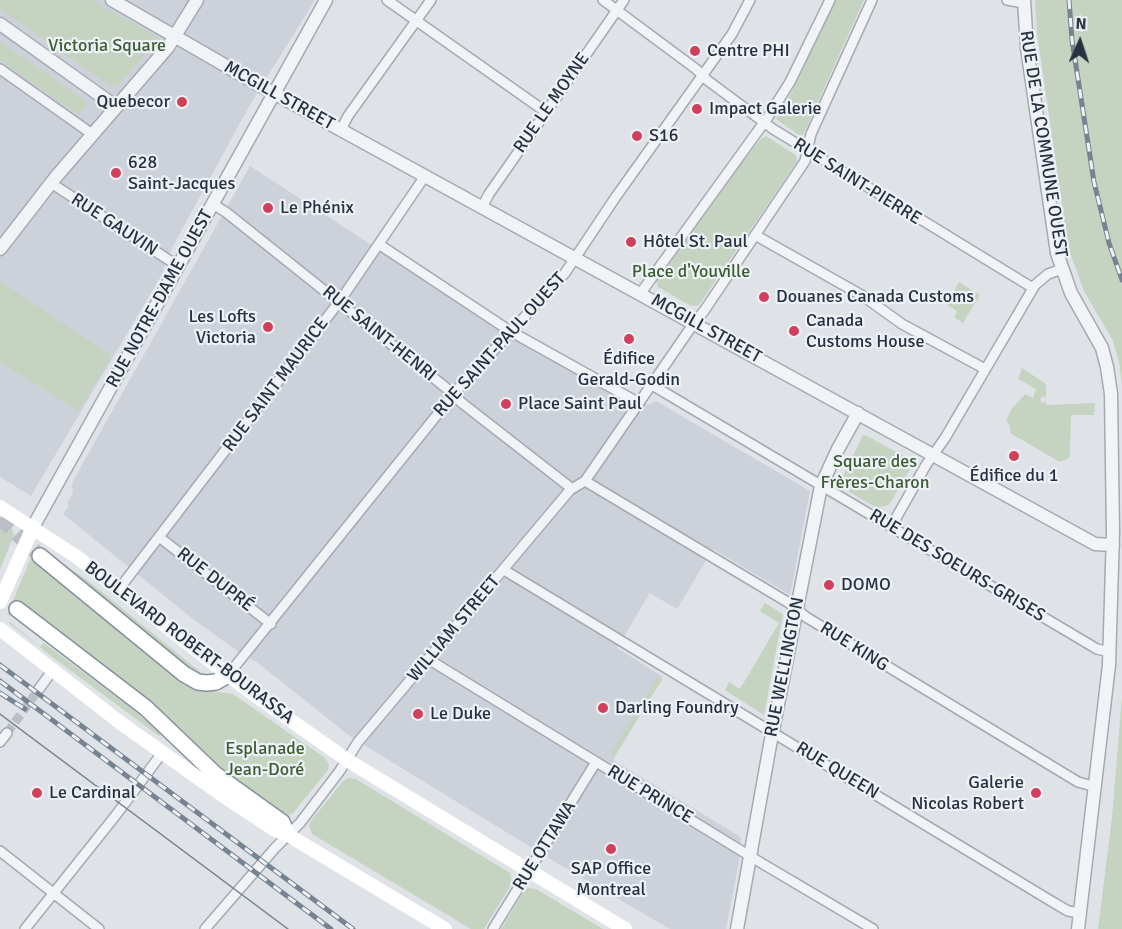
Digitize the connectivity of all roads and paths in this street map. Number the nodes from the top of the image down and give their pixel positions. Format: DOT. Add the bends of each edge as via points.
graph roads {
  1 [pos="112,0"];
  2 [pos="197,0"];
  3 [pos="327,0"];
  4 [pos="387,0"];
  5 [pos="431,0"];
  6 [pos="603,0"];
  7 [pos="624,0"];
  8 [pos="750,0"];
  9 [pos="830,0"];
  10 [pos="872,0"];
  11 [pos="1007,0"];
  12 [pos="1024,1"];
  13 [pos="617,10"];
  14 [pos="417,21"];
  15 [pos="0,24"];
  16 [pos="175,36"];
  17 [pos="0,69"];
  18 [pos="702,74"];
  19 [pos="274,93"];
  20 [pos="115,106"];
  21 [pos="546,112"];
  22 [pos="764,123"];
  23 [pos="341,130"];
  24 [pos="92,134"];
  25 [pos="807,151"];
  26 [pos="425,176"];
  27 [pos="51,183"];
  28 [pos="213,204"];
  29 [pos="482,207"];
  30 [pos="756,235"];
  31 [pos="380,245"];
  32 [pos="0,249"];
  33 [pos="575,258"];
  34 [pos="178,266"];
  35 [pos="1062,269"];
  36 [pos="1033,288"];
  37 [pos="640,294"];
  38 [pos="339,302"];
  39 [pos="694,323"];
  40 [pos="510,331"];
  41 [pos="985,369"];
  42 [pos="652,385"];
  43 [pos="453,395"];
  44 [pos="639,402"];
  45 [pos="858,413"];
  46 [pos="933,455"];
  47 [pos="585,481"];
  48 [pos="821,486"];
  49 [pos="571,488"];
  50 [pos="0,507"];
  51 [pos="33,527"];
  52 [pos="891,527"];
  53 [pos="159,537"];
  54 [pos="1113,545"];
  55 [pos="40,556"];
  56 [pos="504,570"];
  57 [pos="119,589"];
  58 [pos="0,602"];
  59 [pos="17,609"];
  60 [pos="796,609"];
  61 [pos="271,624"];
  62 [pos="0,629"];
  63 [pos="1110,652"];
  64 [pos="428,659"];
  65 [pos="52,671"];
  66 [pos="228,675"];
  67 [pos="39,689"];
  68 [pos="7,733"];
  69 [pos="772,733"];
  70 [pos="0,742"];
  71 [pos="162,753"];
  72 [pos="347,760"];
  73 [pos="596,762"];
  74 [pos="1096,787"];
  75 [pos="288,835"];
  76 [pos="0,851"];
  77 [pos="750,855"];
  78 [pos="529,871"];
  79 [pos="54,893"];
  80 [pos="1078,923"];
  81 [pos="25,929"];
  82 [pos="99,929"];
  83 [pos="205,929"];
  84 [pos="445,929"];
  85 [pos="494,929"];
  86 [pos="625,929"];
  87 [pos="737,929"];
  88 [pos="873,929"];
  1 -- 16 [label="street, MCGILL STREET"];
  2 -- 16 [label="street"];
  3 -- 19 [label="street, RUE NOTRE-DAME OUEST"];
  4 -- 14 [label="street"];
  5 -- 14 [label="street"];
  6 -- 13 [label="street, RUE SAINT-PIERRE"];
  7 -- 13 [label="street, RUE LE MOYNE"];
  8 -- 18 [label="street, RUE SAINT-PAUL OUEST" via="741,20"];
  9 -- 22 [label="street" via="790,82"];
  10 -- 25 [label="street" via="811,134"];
  11 -- 12 [label="street"];
  12 -- 35 [label="street, RUE DE LA COMMUNE OUEST" via="1027,48"];
  13 -- 18 [label="street, RUE SAINT-PIERRE"];
  13 -- 21 [label="street, RUE LE MOYNE"];
  14 -- 21 [label="street"];
  14 -- 23 [label="street"];
  15 -- 20 [label="street"];
  16 -- 19 [label="street, MCGILL STREET"];
  16 -- 20 [label="street"];
  17 -- 24 [label="street"];
  18 -- 22 [label="street, RUE SAINT-PIERRE"];
  18 -- 33 [label="street, RUE SAINT-PAUL OUEST"];
  19 -- 23 [label="street, MCGILL STREET"];
  19 -- 28 [label="street, RUE NOTRE-DAME OUEST"];
  20 -- 24 [label="street"];
  21 -- 29 [label="street, RUE LE MOYNE"];
  22 -- 25 [label="street, RUE SAINT-PIERRE"];
  22 -- 37 [label="street"];
  23 -- 26 [label="street, MCGILL STREET"];
  24 -- 27 [label="street"];
  25 -- 30 [label="street" via="805,161"];
  25 -- 36 [label="street, RUE SAINT-PIERRE"];
  26 -- 29 [label="street, MCGILL STREET"];
  26 -- 31 [label="street, RUE SAINT MAURICE"];
  27 -- 32 [label="street"];
  27 -- 34 [label="street, RUE GAUVIN"];
  28 -- 34 [label="street, RUE NOTRE-DAME OUEST"];
  28 -- 38 [label="street, RUE SAINT-HENRI"];
  29 -- 33 [label="street, MCGILL STREET"];
  30 -- 39 [label="street"];
  30 -- 41 [label="street" via="862,296 902,324"];
  31 -- 38 [label="street, RUE SAINT MAURICE"];
  31 -- 40 [label="street"];
  33 -- 37 [label="street, MCGILL STREET"];
  33 -- 40 [label="street, RUE SAINT-PAUL OUEST"];
  34 -- 51 [label="street, RUE NOTRE-DAME OUEST"];
  35 -- 36 [label="street" via="1042,278"];
  35 -- 54 [label="street, RUE DE LA COMMUNE OUEST" via="1100,343 1107,367"];
  36 -- 41 [label="street"];
  37 -- 39 [label="street, MCGILL STREET"];
  38 -- 43 [label="street, RUE SAINT-HENRI"];
  38 -- 53 [label="street, RUE SAINT MAURICE"];
  39 -- 42 [label="street, WILLIAM STREET"];
  39 -- 45 [label="street, MCGILL STREET"];
  40 -- 43 [label="street, RUE SAINT-PAUL OUEST"];
  40 -- 44 [label="street"];
  41 -- 46 [label="street"];
  42 -- 44 [label="street, WILLIAM STREET"];
  42 -- 48 [label="street, RUE DES SOEURS-GRISES"];
  43 -- 49 [label="street, RUE SAINT-HENRI"];
  43 -- 61 [label="street, RUE SAINT-PAUL OUEST"];
  44 -- 47 [label="street, WILLIAM STREET"];
  45 -- 46 [label="street, MCGILL STREET"];
  45 -- 48 [label="street, RUE WELLINGTON"];
  46 -- 52 [label="street"];
  46 -- 54 [label="street, MCGILL STREET" via="1095,544"];
  47 -- 49 [label="street, WILLIAM STREET"];
  47 -- 60 [label="street, RUE KING"];
  48 -- 52 [label="street, RUE DES SOEURS-GRISES"];
  48 -- 60 [label="street, RUE WELLINGTON"];
  49 -- 56 [label="street, WILLIAM STREET"];
  50 -- 51 [label="main road, BOULEVARD ROBERT-BOURASSA"];
  51 -- 57 [label="main road, BOULEVARD ROBERT-BOURASSA"];
  51 -- 58 [label="main road, RUE NOTRE-DAME OUEST"];
  52 -- 63 [label="street, RUE DES SOEURS-GRISES" via="1097,649"];
  53 -- 57 [label="street, RUE SAINT MAURICE"];
  53 -- 61 [label="street, RUE DUPRÉ"];
  54 -- 63 [label="street, RUE DE LA COMMUNE OUEST"];
  55 -- 66 [label="highway" via="181,672 207,683"];
  56 -- 64 [label="street, WILLIAM STREET"];
  56 -- 69 [label="street, RUE QUEEN"];
  57 -- 66 [label="main road, BOULEVARD ROBERT-BOURASSA"];
  59 -- 75 [label="highway" via="146,708 215,774 282,822"];
  60 -- 69 [label="street, RUE WELLINGTON"];
  60 -- 74 [label="street, RUE KING" via="1078,782"];
  61 -- 66 [label="street, RUE SAINT-PAUL OUEST"];
  62 -- 65 [label="main road"];
  63 -- 74 [label="street, RUE DE LA COMMUNE OUEST"];
  64 -- 72 [label="street, WILLIAM STREET"];
  64 -- 73 [label="street, RUE PRINCE"];
  65 -- 67 [label="street"];
  65 -- 71 [label="main road"];
  66 -- 72 [label="main road, BOULEVARD ROBERT-BOURASSA"];
  68 -- 70 [label="street"];
  69 -- 77 [label="street, RUE WELLINGTON"];
  69 -- 80 [label="street, RUE QUEEN" via="1068,911"];
  71 -- 75 [label="main road"];
  71 -- 79 [label="street"];
  72 -- 75 [label="street, WILLIAM STREET"];
  72 -- 78 [label="main road, BOULEVARD ROBERT-BOURASSA"];
  73 -- 77 [label="street, RUE PRINCE"];
  73 -- 78 [label="street, RUE OTTAWA"];
  74 -- 80 [label="street, RUE DE LA COMMUNE OUEST"];
  75 -- 83 [label="street, WILLIAM STREET"];
  75 -- 84 [label="main road"];
  76 -- 79 [label="street"];
  77 -- 87 [label="street, RUE WELLINGTON"];
  77 -- 88 [label="street, RUE PRINCE"];
  78 -- 85 [label="street, RUE OTTAWA"];
  78 -- 86 [label="main road, BOULEVARD ROBERT-BOURASSA"];
  79 -- 81 [label="street"];
  79 -- 82 [label="street"];
}
